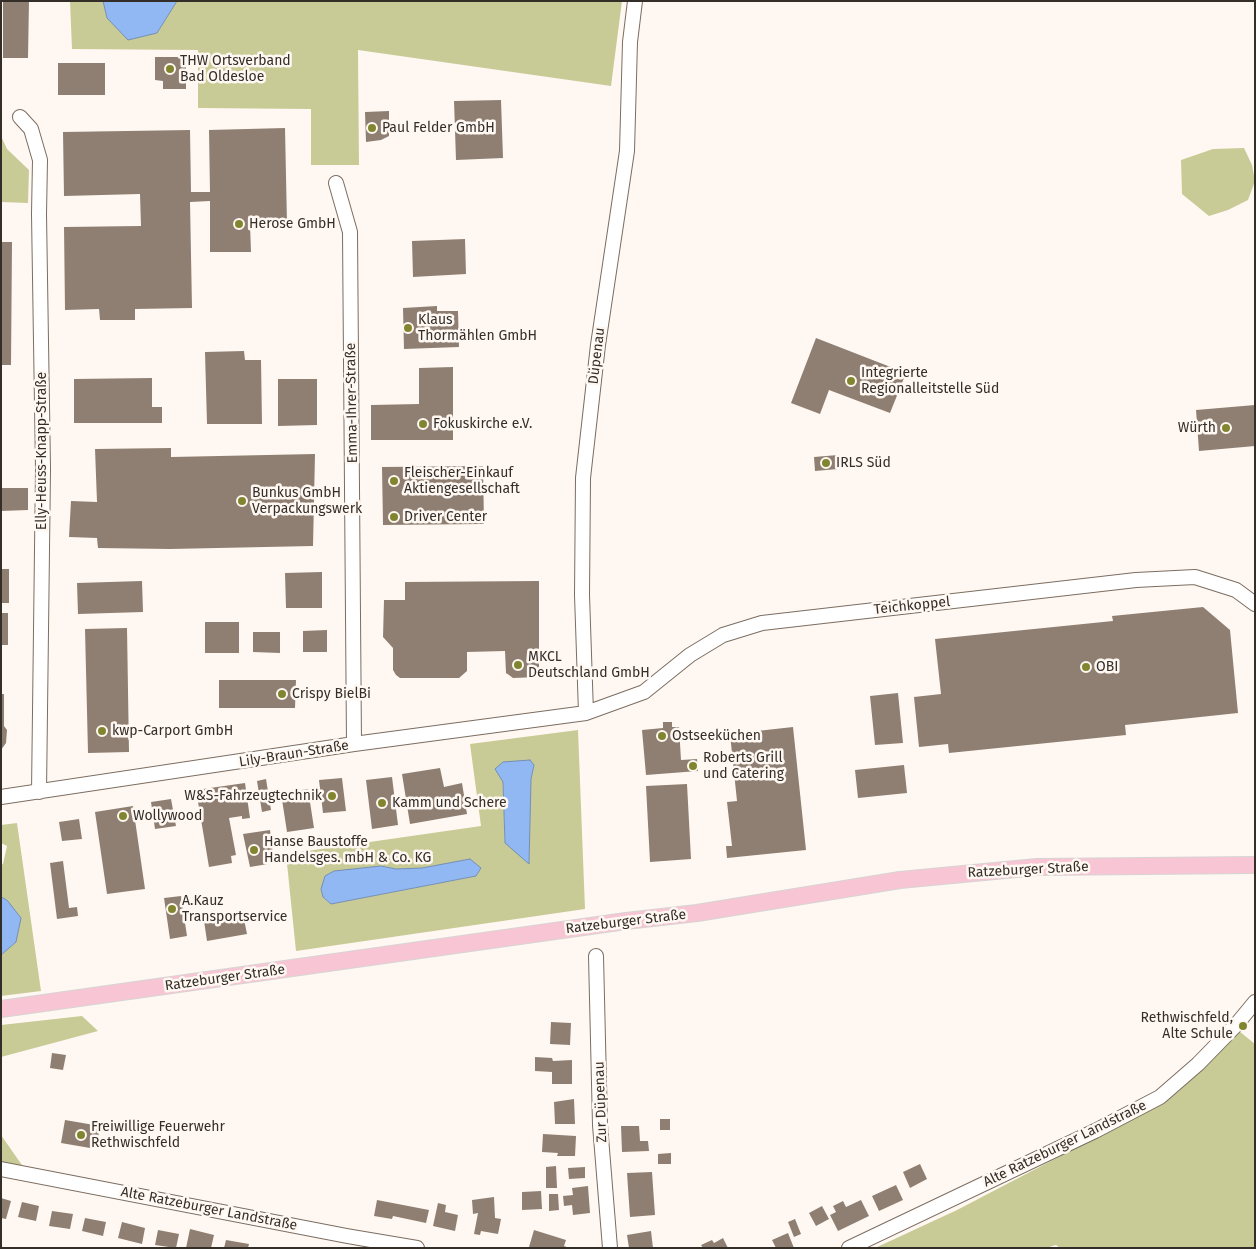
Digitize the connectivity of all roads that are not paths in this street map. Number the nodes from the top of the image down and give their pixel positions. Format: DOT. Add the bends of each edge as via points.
graph roads {
  1 [pos="634,1"];
  2 [pos="20,117"];
  3 [pos="336,183"];
  4 [pos="1254,603"];
  5 [pos="586,713"];
  6 [pos="354,744"];
  7 [pos="39,792"];
  8 [pos="1,797"];
  9 [pos="1254,866"];
  10 [pos="596,956"];
  11 [pos="1255,1002"];
  12 [pos="1,1009"];
  13 [pos="1,1169"];
  14 [pos="417,1248"];
  15 [pos="610,1248"];
  16 [pos="848,1248"];
  1 -- 5 [label="street, Düpenau" via="627,151 598,344 583,478"];
  2 -- 7 [label="street, Elly-Heuss-Knapp-Straße" via="31,129 40,160 43,478"];
  3 -- 6 [label="street, Emma-Ihrer-Straße" via="350,232"];
  4 -- 5 [label="street, Teichkoppel" via="1236,590 1195,577 1136,580 762,623 723,635 690,655 644,692"];
  5 -- 6 [label="street, Lily-Braun-Straße"];
  6 -- 7 [label="street, Lily-Braun-Straße"];
  7 -- 8 [label="street, Lily-Braun-Straße"];
  9 -- 12 [label="main road, Ratzeburger Straße" via="1037,866 900,880 697,913"];
  10 -- 15 [label="street, Zur Düpenau" via="600,1125"];
  11 -- 16 [label="street, Alte Ratzeburger Landstraße" via="1198,1064 1160,1097"];
  13 -- 14 [label="street, Alte Ratzeburger Landstraße"];
}
